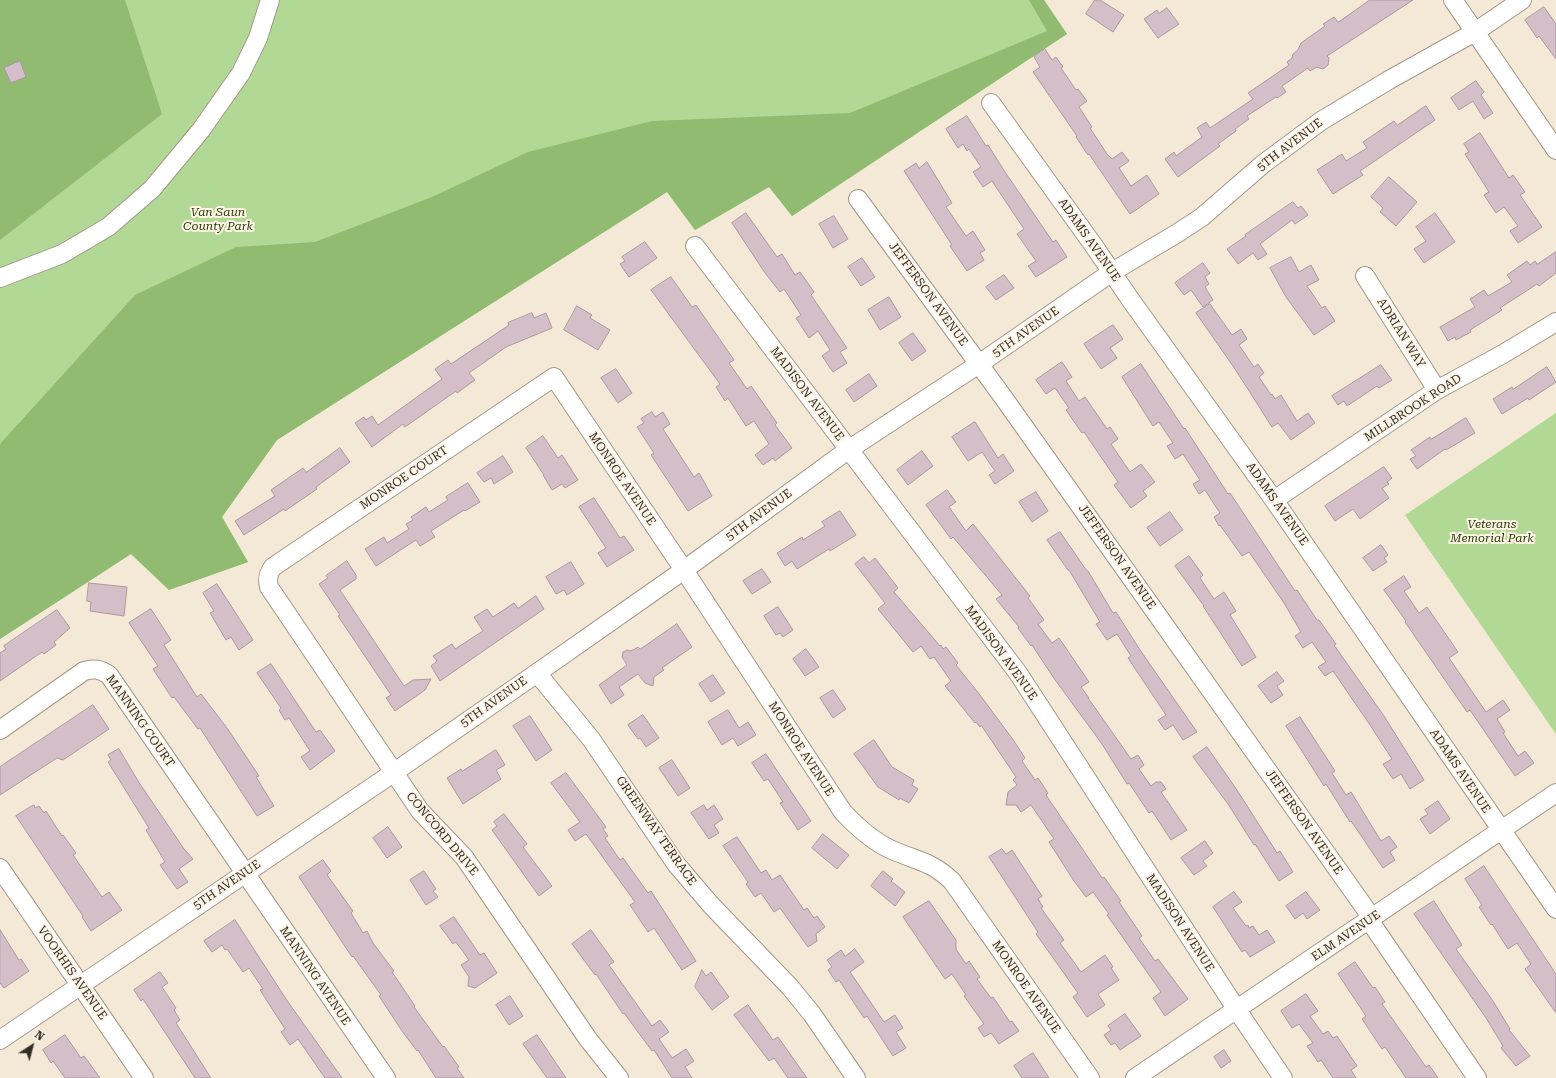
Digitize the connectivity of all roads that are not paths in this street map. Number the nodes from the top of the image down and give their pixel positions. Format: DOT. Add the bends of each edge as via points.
graph roads {
  1 [pos="270,0"];
  2 [pos="1453,0"];
  3 [pos="1522,0"];
  4 [pos="1475,32"];
  5 [pos="991,103"];
  6 [pos="1556,150"];
  7 [pos="858,199"];
  8 [pos="695,246"];
  9 [pos="1112,272"];
  10 [pos="1366,276"];
  11 [pos="0,278"];
  12 [pos="1556,322"];
  13 [pos="979,364"];
  14 [pos="554,377"];
  15 [pos="1437,390"];
  16 [pos="848,450"];
  17 [pos="1274,500"];
  18 [pos="684,570"];
  19 [pos="269,587"];
  20 [pos="537,673"];
  21 [pos="0,730"];
  22 [pos="393,773"];
  23 [pos="1556,793"];
  24 [pos="1501,830"];
  25 [pos="0,868"];
  26 [pos="245,873"];
  27 [pos="1556,909"];
  28 [pos="1370,919"];
  29 [pos="80,984"];
  30 [pos="1237,1010"];
  31 [pos="0,1040"];
  32 [pos="144,1078"];
  33 [pos="386,1078"];
  34 [pos="619,1078"];
  35 [pos="856,1078"];
  36 [pos="1090,1078"];
  37 [pos="1135,1078"];
  38 [pos="1283,1078"];
  39 [pos="1476,1078"];
  1 -- 11 [label="street" via="258,38 241,73 201,130 152,189 108,227 62,254"];
  2 -- 4 [label="street"];
  3 -- 4 [label="street, 5TH AVENUE"];
  4 -- 6 [label="street"];
  4 -- 9 [label="street, 5TH AVENUE" via="1321,121 1263,164 1202,217"];
  5 -- 9 [label="street, ADAMS AVENUE"];
  7 -- 13 [label="street, JEFFERSON AVENUE"];
  8 -- 16 [label="street, MADISON AVENUE"];
  9 -- 13 [label="street, 5TH AVENUE"];
  9 -- 17 [label="street, ADAMS AVENUE"];
  10 -- 15 [label="street, ADRIAN WAY"];
  12 -- 15 [label="street, MILLBROOK ROAD"];
  13 -- 16 [label="street, 5TH AVENUE"];
  13 -- 28 [label="street, JEFFERSON AVENUE"];
  14 -- 18 [label="street, MONROE AVENUE"];
  14 -- 19 [label="street, MONROE COURT" via="273,567 268,574"];
  15 -- 17 [label="street, MILLBROOK ROAD"];
  16 -- 18 [label="street, 5TH AVENUE"];
  16 -- 30 [label="street, MADISON AVENUE" via="1018,673"];
  17 -- 24 [label="street, ADAMS AVENUE"];
  18 -- 20 [label="street, 5TH AVENUE"];
  18 -- 36 [label="street, MONROE AVENUE" via="843,812 875,841 927,862 952,881"];
  19 -- 22 [label="street, CONCORD DRIVE"];
  20 -- 22 [label="street, 5TH AVENUE"];
  20 -- 35 [label="street, GREENWAY TERRACE" via="591,739 676,864 711,905 794,992"];
  21 -- 26 [label="street, MANNING COURT" via="84,671 102,670 109,675"];
  22 -- 26 [label="street, 5TH AVENUE"];
  22 -- 34 [label="street, CONCORD DRIVE" via="420,811 464,857 588,1039"];
  23 -- 24 [label="street, ELM AVENUE"];
  24 -- 27 [label="street, ADAMS AVENUE"];
  24 -- 28 [label="street, ELM AVENUE"];
  25 -- 29 [label="street, VOORHIS AVENUE"];
  26 -- 29 [label="street, 5TH AVENUE"];
  26 -- 33 [label="street, MANNING AVENUE"];
  28 -- 30 [label="street, ELM AVENUE"];
  28 -- 39 [label="street, JEFFERSON AVENUE"];
  29 -- 31 [label="street, 5TH AVENUE"];
  29 -- 32 [label="street, VOORHIS AVENUE"];
  30 -- 37 [label="street, ELM AVENUE"];
  30 -- 38 [label="street, MADISON AVENUE"];
}
